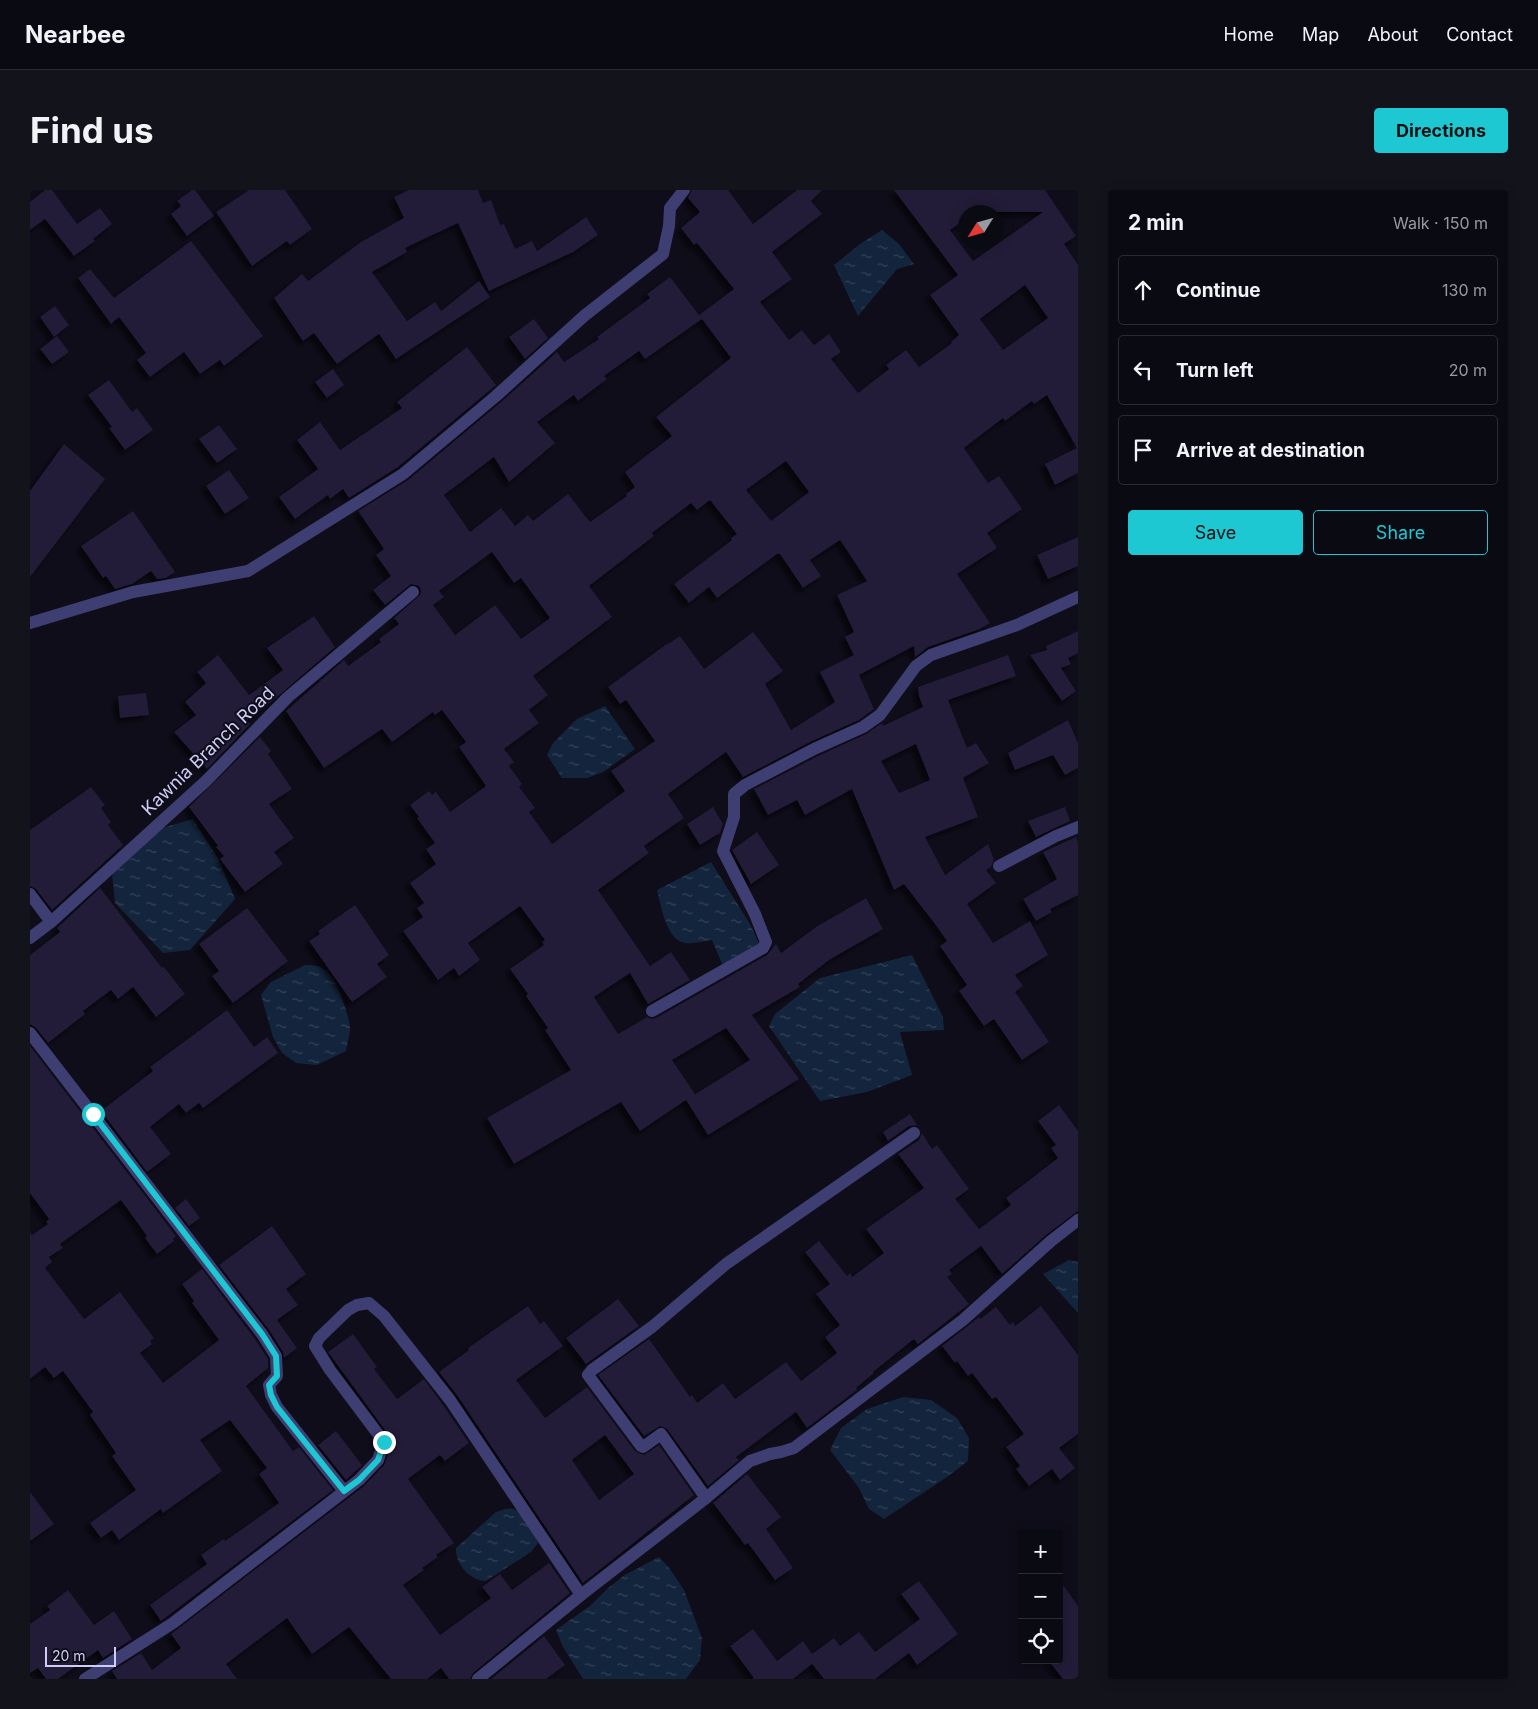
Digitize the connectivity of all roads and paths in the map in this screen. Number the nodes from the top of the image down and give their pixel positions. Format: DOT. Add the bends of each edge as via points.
graph roads {
  1 [pos="684,190"];
  2 [pos="413,592"];
  3 [pos="1078,597"];
  4 [pos="30,623"];
  5 [pos="1078,827"];
  6 [pos="999,866"];
  7 [pos="30,894"];
  8 [pos="51,922"];
  9 [pos="30,938"];
  10 [pos="652,1012"];
  11 [pos="30,1033"];
  12 [pos="914,1133"];
  13 [pos="1078,1220"];
  14 [pos="344,1491"];
  15 [pos="706,1498"];
  16 [pos="581,1595"];
  17 [pos="85,1679"];
  18 [pos="478,1679"];
  1 -- 4 [label="street" via="670,208 663,254 584,316 403,474 248,571 132,592"];
  2 -- 8 [label="street, Kawnia Branch Road" via="288,696 206,782"];
  3 -- 10 [label="street" via="1017,625 931,655 916,666 880,715 863,727 745,784 734,794 734,817 723,851 766,942 763,948"];
  5 -- 6 [label="street"];
  7 -- 8 [label="street"];
  8 -- 9 [label="street, Kawnia Branch Road"];
  11 -- 14 [label="street" via="262,1334 276,1356 277,1376 269,1385 277,1407"];
  12 -- 15 [label="street" via="726,1264 652,1327 588,1375 641,1446 661,1434"];
  13 -- 15 [label="street" via="963,1320 794,1448 750,1461"];
  14 -- 16 [label="street" via="378,1460 384,1442 316,1346 319,1338 348,1310 369,1303 384,1316 450,1400"];
  14 -- 17 [label="street" via="173,1623"];
  15 -- 16 [label="street"];
  16 -- 18 [label="street"];
}
